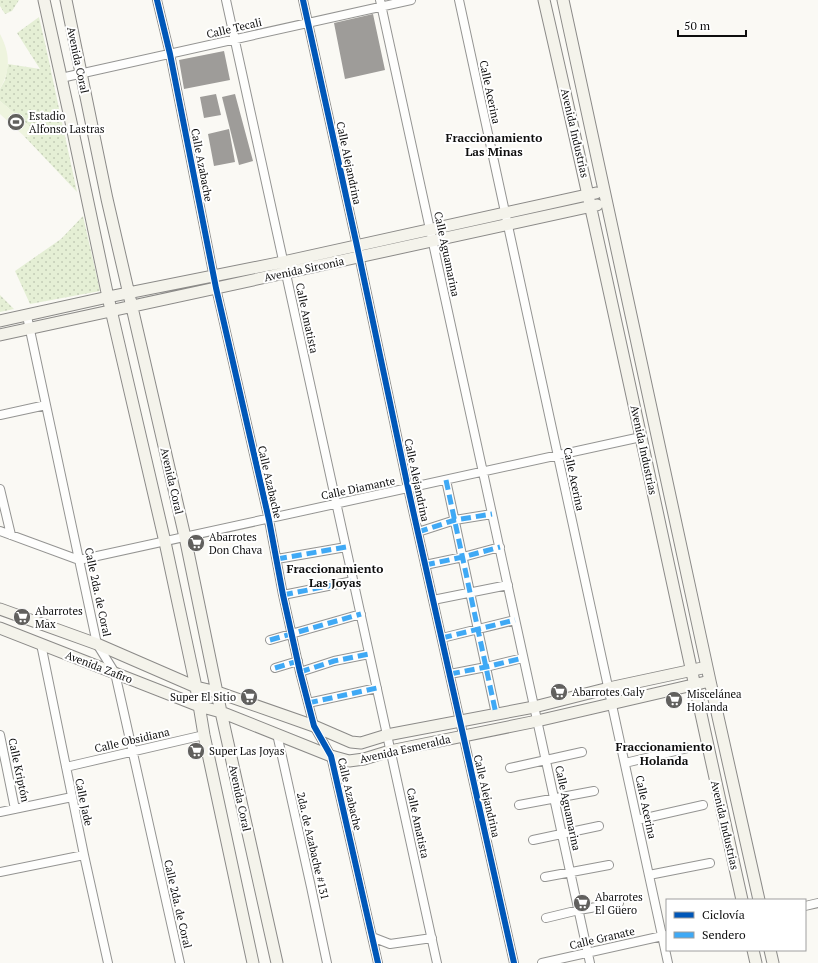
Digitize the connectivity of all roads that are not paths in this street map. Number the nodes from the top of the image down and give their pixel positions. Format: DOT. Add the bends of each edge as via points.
graph roads {
  1 [pos="44,0"];
  2 [pos="66,0"];
  3 [pos="157,0"];
  4 [pos="226,0"];
  5 [pos="303,0"];
  6 [pos="411,0"];
  7 [pos="458,0"];
  8 [pos="544,0"];
  9 [pos="563,0"];
  10 [pos="381,3"];
  11 [pos="308,23"];
  12 [pos="235,39"];
  13 [pos="170,54"];
  14 [pos="81,74"];
  15 [pos="61,78"];
  16 [pos="604,191"];
  17 [pos="589,194"];
  18 [pos="607,204"];
  19 [pos="592,206"];
  20 [pos="506,219"];
  21 [pos="432,236"];
  22 [pos="358,252"];
  23 [pos="285,268"];
  24 [pos="214,276"];
  25 [pos="216,288"];
  26 [pos="129,293"];
  27 [pos="108,297"];
  28 [pos="131,306"];
  29 [pos="111,311"];
  30 [pos="27,316"];
  31 [pos="0,322"];
  32 [pos="30,328"];
  33 [pos="0,335"];
  34 [pos="46,405"];
  35 [pos="0,415"];
  36 [pos="641,437"];
  37 [pos="558,455"];
  38 [pos="483,472"];
  39 [pos="446,480"];
  40 [pos="408,488"];
  41 [pos="0,489"];
  42 [pos="336,504"];
  43 [pos="492,514"];
  44 [pos="268,520"];
  45 [pos="455,520"];
  46 [pos="0,531"];
  47 [pos="418,532"];
  48 [pos="11,535"];
  49 [pos="185,537"];
  50 [pos="165,542"];
  51 [pos="346,547"];
  52 [pos="500,548"];
  53 [pos="463,557"];
  54 [pos="276,559"];
  55 [pos="79,560"];
  56 [pos="425,565"];
  57 [pos="353,581"];
  58 [pos="508,586"];
  59 [pos="470,593"];
  60 [pos="283,595"];
  61 [pos="433,600"];
  62 [pos="0,609"];
  63 [pos="361,614"];
  64 [pos="515,620"];
  65 [pos="0,628"];
  66 [pos="478,629"];
  67 [pos="292,633"];
  68 [pos="442,638"];
  69 [pos="270,640"];
  70 [pos="41,644"];
  71 [pos="97,644"];
  72 [pos="369,654"];
  73 [pos="524,658"];
  74 [pos="298,661"];
  75 [pos="486,667"];
  76 [pos="707,667"];
  77 [pos="276,668"];
  78 [pos="690,670"];
  79 [pos="300,672"];
  80 [pos="115,673"];
  81 [pos="450,674"];
  82 [pos="710,681"];
  83 [pos="694,685"];
  84 [pos="196,687"];
  85 [pos="377,688"];
  86 [pos="608,688"];
  87 [pos="217,692"];
  88 [pos="308,703"];
  89 [pos="612,704"];
  90 [pos="199,706"];
  91 [pos="534,706"];
  92 [pos="221,712"];
  93 [pos="496,714"];
  94 [pos="460,721"];
  95 [pos="537,721"];
  96 [pos="314,726"];
  97 [pos="277,734"];
  98 [pos="0,735"];
  99 [pos="204,735"];
  100 [pos="387,735"];
  101 [pos="463,736"];
  102 [pos="688,748"];
  103 [pos="390,750"];
  104 [pos="133,751"];
  105 [pos="582,752"];
  106 [pos="331,756"];
  107 [pos="546,760"];
  108 [pos="625,763"];
  109 [pos="66,767"];
  110 [pos="510,768"];
  111 [pos="594,791"];
  112 [pos="72,798"];
  113 [pos="554,799"];
  114 [pos="519,805"];
  115 [pos="703,805"];
  116 [pos="16,809"];
  117 [pos="0,812"];
  118 [pos="637,820"];
  119 [pos="599,826"];
  120 [pos="562,835"];
  121 [pos="533,840"];
  122 [pos="84,855"];
  123 [pos="710,863"];
  124 [pos="609,865"];
  125 [pos="0,872"];
  126 [pos="570,872"];
  127 [pos="649,876"];
  128 [pos="545,877"];
  129 [pos="742,899"];
  130 [pos="759,899"];
  131 [pos="619,903"];
  132 [pos="818,903"];
  133 [pos="806,906"];
  134 [pos="579,910"];
  135 [pos="546,918"];
  136 [pos="372,936"];
  137 [pos="665,936"];
  138 [pos="432,938"];
  139 [pos="667,951"];
  140 [pos="753,951"];
  141 [pos="770,951"];
  142 [pos="588,953"];
  143 [pos="108,963"];
  144 [pos="180,963"];
  145 [pos="253,963"];
  146 [pos="277,963"];
  147 [pos="327,963"];
  148 [pos="378,963"];
  149 [pos="437,963"];
  150 [pos="514,963"];
  151 [pos="542,963"];
  152 [pos="590,963"];
  153 [pos="668,963"];
  154 [pos="756,963"];
  155 [pos="773,963"];
  1 -- 15 [label="street, Avenida Coral"];
  2 -- 14 [label="street, Avenida Coral"];
  3 -- 13 [label="street, Calle Azabache"];
  4 -- 12 [label="street, Calle Amatista"];
  5 -- 11 [label="street, Calle Alejandrina"];
  6 -- 10 [label="street, Calle Tecali"];
  7 -- 20 [label="street, Calle Acerina"];
  8 -- 17 [label="street, Avenida Industrias"];
  9 -- 16 [label="street, Avenida Industrias"];
  10 -- 11 [label="street, Calle Tecali"];
  10 -- 21 [label="street, Calle Aguamarina"];
  11 -- 12 [label="street, Calle Tecali"];
  11 -- 22 [label="street, Calle Alejandrina"];
  12 -- 13 [label="street, Calle Tecali"];
  12 -- 23 [label="street, Calle Amatista"];
  13 -- 14 [label="street, Calle Tecali"];
  13 -- 24 [label="street, Calle Azabache"];
  14 -- 15 [label="street, Calle Tecali"];
  14 -- 26 [label="street, Avenida Coral"];
  15 -- 27 [label="street, Avenida Coral"];
  16 -- 17 [label="street, Avenida Sirconia"];
  16 -- 18 [label="street, Avenida Industrias"];
  17 -- 19 [label="street, Avenida Industrias"];
  17 -- 20 [label="street, Avenida Sirconia"];
  18 -- 19 [label="street, Avenida Sirconia"];
  18 -- 76 [label="street, Avenida Industrias"];
  19 -- 20 [label="street, Avenida Sirconia"];
  19 -- 36 [label="street, Avenida Industrias"];
  20 -- 21 [label="street, Avenida Sirconia"];
  20 -- 37 [label="street, Calle Acerina"];
  21 -- 22 [label="street, Avenida Sirconia"];
  21 -- 38 [label="street, Calle Aguamarina"];
  22 -- 23 [label="street, Avenida Sirconia"];
  22 -- 40 [label="street, Calle Alejandrina"];
  23 -- 24 [label="street, Avenida Sirconia"];
  23 -- 25 [label="street, Avenida Sirconia"];
  23 -- 42 [label="street, Calle Amatista"];
  24 -- 25 [label="street, Calle Azabache"];
  24 -- 26 [label="street, Avenida Sirconia"];
  25 -- 28 [label="street, Avenida Sirconia"];
  25 -- 44 [label="street, Calle Azabache"];
  26 -- 27 [label="street, Avenida Sirconia"];
  26 -- 28 [label="street, Avenida Coral"];
  27 -- 29 [label="street, Avenida Coral"];
  27 -- 30 [label="street, Avenida Sirconia"];
  28 -- 29 [label="street, Avenida Sirconia"];
  28 -- 49 [label="street, Avenida Coral"];
  29 -- 32 [label="street, Avenida Sirconia"];
  29 -- 50 [label="street, Avenida Coral"];
  30 -- 31 [label="street, Avenida Sirconia"];
  30 -- 32 [label="street, Calle 2da. de Coral"];
  32 -- 33 [label="street, Avenida Sirconia"];
  32 -- 34 [label="street, Calle 2da. de Coral"];
  34 -- 35 [label="street"];
  34 -- 55 [label="street, Calle 2da. de Coral"];
  36 -- 37 [label="street, Calle Diamante"];
  36 -- 78 [label="street, Avenida Industrias"];
  37 -- 38 [label="street, Calle Diamante"];
  37 -- 86 [label="street, Calle Acerina"];
  38 -- 39 [label="street, Calle Diamante"];
  38 -- 43 [label="street, Calle Aguamarina"];
  39 -- 40 [label="street, Calle Diamante"];
  39 -- 45 [label="street"];
  40 -- 42 [label="street, Calle Diamante"];
  40 -- 47 [label="street, Calle Alejandrina"];
  41 -- 48 [label="street"];
  42 -- 44 [label="street, Calle Diamante"];
  42 -- 51 [label="street, Calle Amatista"];
  43 -- 45 [label="street"];
  43 -- 52 [label="street, Calle Aguamarina"];
  44 -- 49 [label="street, Calle Diamante"];
  44 -- 54 [label="street, Calle Azabache"];
  45 -- 47 [label="street, Calle Alejandrina"];
  45 -- 53 [label="street"];
  46 -- 48 [label="street"];
  47 -- 56 [label="street, Calle Alejandrina"];
  48 -- 55 [label="street"];
  49 -- 50 [label="street, Calle Diamante"];
  49 -- 87 [label="street, Avenida Coral"];
  50 -- 55 [label="street, Calle Diamante"];
  50 -- 84 [label="street, Avenida Coral"];
  51 -- 54 [label="street"];
  51 -- 57 [label="street, Calle Amatista"];
  52 -- 53 [label="street"];
  52 -- 58 [label="street, Calle Aguamarina"];
  53 -- 56 [label="street"];
  53 -- 59 [label="street"];
  54 -- 60 [label="street, Calle Azabache"];
  55 -- 71 [label="street, Calle 2da. de Coral"];
  56 -- 61 [label="street, Calle Alejandrina"];
  57 -- 60 [label="street"];
  57 -- 63 [label="street, Calle Amatista"];
  58 -- 59 [label="street"];
  58 -- 64 [label="street, Calle Aguamarina"];
  59 -- 61 [label="street"];
  59 -- 66 [label="street"];
  60 -- 67 [label="street, Calle Azabache"];
  61 -- 68 [label="street, Calle Alejandrina"];
  62 -- 71 [label="street, Avenida Zafiro"];
  63 -- 67 [label="street"];
  63 -- 72 [label="street, Calle Amatista"];
  64 -- 66 [label="street"];
  64 -- 73 [label="street, Calle Aguamarina"];
  65 -- 70 [label="street, Avenida Zafiro"];
  66 -- 68 [label="street"];
  66 -- 75 [label="street"];
  67 -- 69 [label="street"];
  67 -- 74 [label="street, Calle Azabache"];
  68 -- 81 [label="street, Calle Alejandrina"];
  70 -- 80 [label="street, Avenida Zafiro"];
  70 -- 109 [label="street, Calle Jade"];
  71 -- 80 [label="street, Calle 2da. de Coral"];
  71 -- 84 [label="street, Avenida Zafiro"];
  72 -- 79 [label="street" via="334,661"];
  72 -- 85 [label="street, Calle Amatista"];
  73 -- 75 [label="street"];
  73 -- 91 [label="street, Calle Aguamarina"];
  74 -- 77 [label="street"];
  74 -- 79 [label="street, Calle Azabache"];
  75 -- 81 [label="street"];
  75 -- 93 [label="street"];
  76 -- 78 [label="street, Avenida Esmeralda"];
  76 -- 82 [label="street, Avenida Industrias"];
  78 -- 83 [label="street, Avenida Industrias"];
  78 -- 86 [label="street, Avenida Esmeralda"];
  79 -- 88 [label="street, Calle Azabache"];
  80 -- 90 [label="street, Avenida Zafiro"];
  80 -- 104 [label="street, Calle 2da. de Coral"];
  81 -- 94 [label="street, Calle Alejandrina"];
  82 -- 83 [label="street, Avenida Esmeralda"];
  82 -- 130 [label="street, Avenida Industrias"];
  83 -- 89 [label="street, Avenida Esmeralda"];
  83 -- 129 [label="street, Avenida Industrias"];
  84 -- 87 [label="street, Avenida Esmeralda"];
  84 -- 90 [label="street, Avenida Coral"];
  85 -- 88 [label="street"];
  85 -- 100 [label="street, Calle Amatista"];
  86 -- 89 [label="street, Calle Acerina"];
  86 -- 91 [label="street, Avenida Esmeralda"];
  87 -- 92 [label="street, Avenida Coral"];
  87 -- 96 [label="street, Avenida Esmeralda"];
  88 -- 96 [label="street, Calle Azabache"];
  89 -- 95 [label="street, Avenida Esmeralda"];
  89 -- 108 [label="street, Calle Acerina"];
  90 -- 92 [label="street, Avenida Esmeralda"];
  90 -- 99 [label="street, Avenida Coral"];
  91 -- 93 [label="street, Avenida Esmeralda"];
  91 -- 95 [label="street, Calle Aguamarina"];
  92 -- 97 [label="street, Avenida Esmeralda"];
  92 -- 146 [label="street, Avenida Coral"];
  93 -- 94 [label="street, Avenida Esmeralda"];
  94 -- 100 [label="street, Avenida Esmeralda"];
  94 -- 101 [label="street, Calle Alejandrina"];
  95 -- 101 [label="street, Avenida Esmeralda"];
  95 -- 107 [label="street, Calle Aguamarina"];
  96 -- 100 [label="street, Avenida Esmeralda" via="351,742 362,743"];
  96 -- 106 [label="street, Calle Azabache"];
  97 -- 106 [label="street, Avenida Esmeralda"];
  97 -- 147 [label="street, 2da. de Azabache #131"];
  98 -- 116 [label="street, Calle Kriptón"];
  99 -- 104 [label="street, Calle Obsidiana"];
  99 -- 145 [label="street, Avenida Coral"];
  100 -- 103 [label="street, Calle Amatista"];
  101 -- 103 [label="street, Avenida Esmeralda"];
  101 -- 150 [label="street, Calle Alejandrina"];
  102 -- 108 [label="street"];
  103 -- 106 [label="street, Avenida Esmeralda" via="364,760 349,761"];
  103 -- 138 [label="street, Calle Amatista"];
  104 -- 109 [label="street, Calle Obsidiana"];
  104 -- 144 [label="street, Calle 2da. de Coral"];
  105 -- 107 [label="street"];
  106 -- 136 [label="street, Calle Azabache"];
  107 -- 110 [label="street"];
  107 -- 113 [label="street, Calle Aguamarina"];
  108 -- 118 [label="street, Calle Acerina"];
  109 -- 112 [label="street, Calle Jade"];
  111 -- 113 [label="street"];
  112 -- 116 [label="street"];
  112 -- 122 [label="street, Calle Jade"];
  113 -- 114 [label="street"];
  113 -- 120 [label="street, Calle Aguamarina"];
  115 -- 118 [label="street"];
  116 -- 117 [label="street"];
  118 -- 127 [label="street, Calle Acerina"];
  119 -- 120 [label="street"];
  120 -- 121 [label="street"];
  120 -- 126 [label="street, Calle Aguamarina"];
  122 -- 125 [label="street"];
  122 -- 143 [label="street, Calle Jade"];
  123 -- 127 [label="street"];
  124 -- 126 [label="street"];
  126 -- 128 [label="street"];
  126 -- 134 [label="street, Calle Aguamarina"];
  127 -- 137 [label="street, Calle Acerina"];
  131 -- 134 [label="street"];
  132 -- 133 [label="street"];
  134 -- 135 [label="street"];
  134 -- 142 [label="street, Calle Aguamarina"];
  136 -- 138 [label="street" via="390,944"];
  136 -- 148 [label="street, Calle Azabache"];
  137 -- 142 [label="street, Calle Granate"];
  138 -- 149 [label="street, Calle Amatista"];
  139 -- 153 [label="street, Calle Acerina"];
  140 -- 154 [label="street"];
  141 -- 155 [label="street"];
  142 -- 151 [label="street, Calle Granate"];
  142 -- 152 [label="street, Calle Aguamarina"];
}
